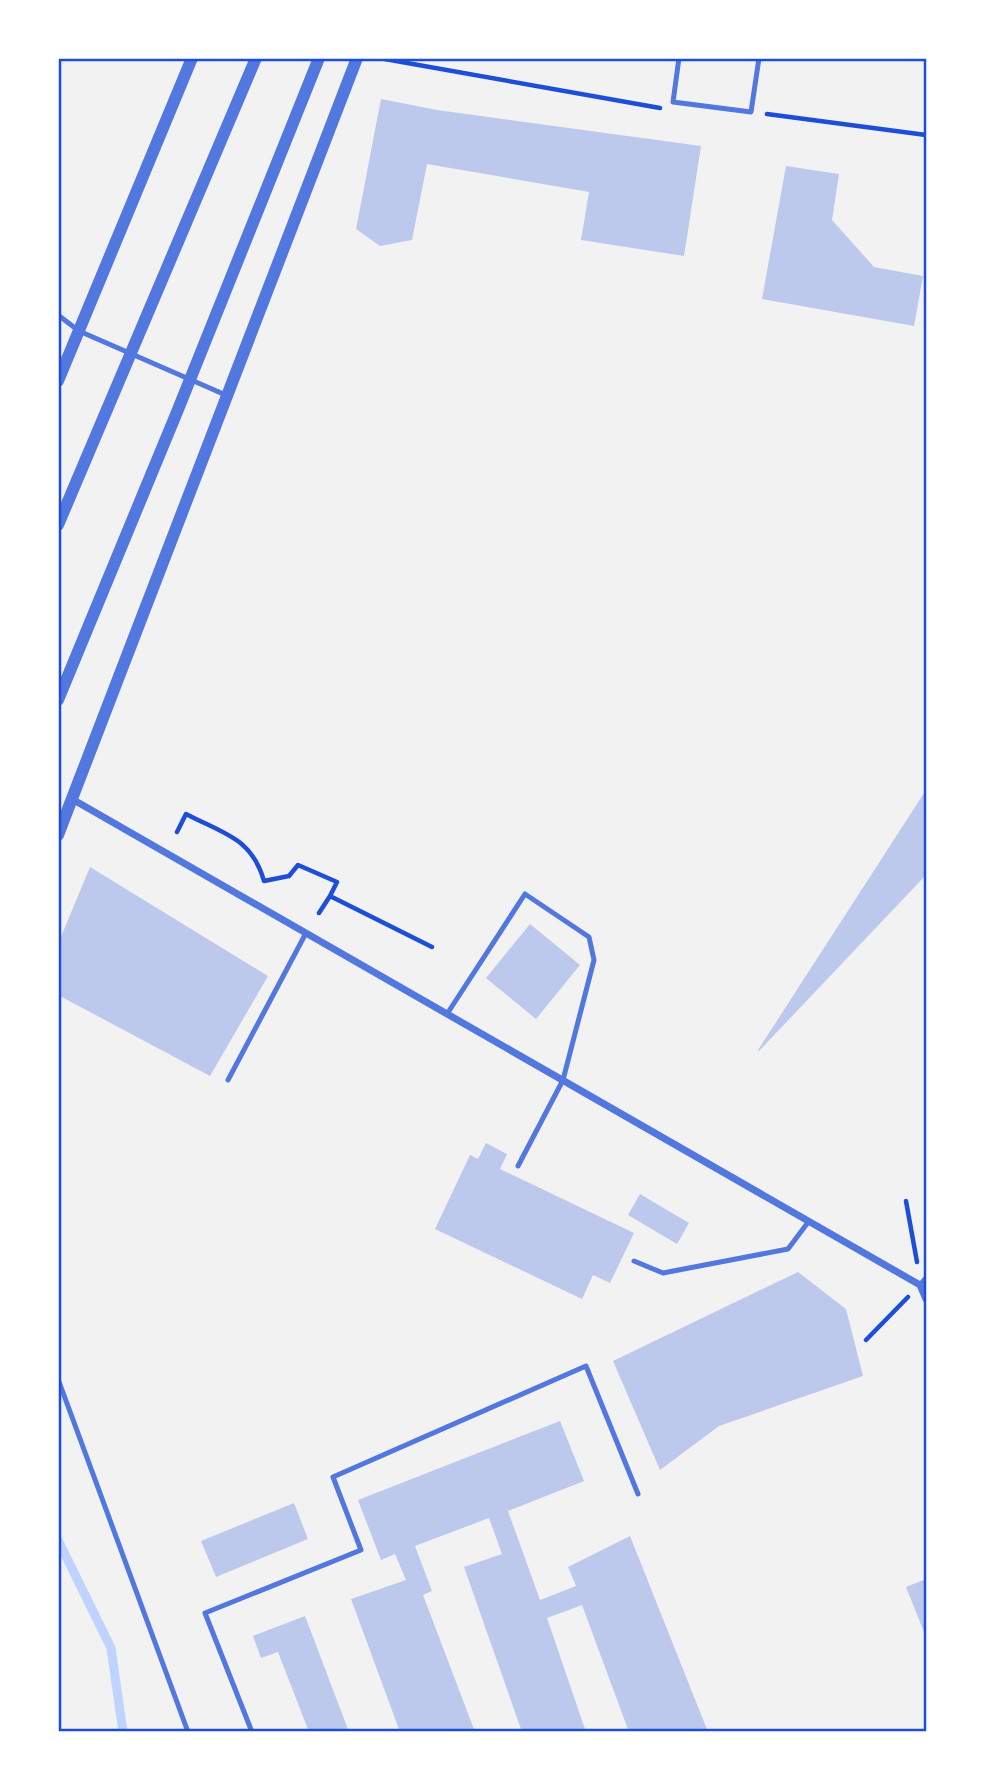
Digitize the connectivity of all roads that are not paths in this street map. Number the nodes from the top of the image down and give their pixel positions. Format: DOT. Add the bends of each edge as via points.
graph roads {
  1 [pos="192,58"];
  2 [pos="256,58"];
  3 [pos="319,58"];
  4 [pos="357,58"];
  5 [pos="679,58"];
  6 [pos="759,58"];
  7 [pos="58,315"];
  8 [pos="79,331"];
  9 [pos="130,353"];
  10 [pos="190,380"];
  11 [pos="58,381"];
  12 [pos="228,396"];
  13 [pos="58,526"];
  14 [pos="58,700"];
  15 [pos="72,799"];
  16 [pos="58,835"];
  17 [pos="306,933"];
  18 [pos="447,1014"];
  19 [pos="228,1080"];
  20 [pos="563,1080"];
  21 [pos="518,1166"];
  22 [pos="809,1221"];
  23 [pos="635,1261"];
  24 [pos="923,1281"];
  25 [pos="926,1299"];
  26 [pos="58,1379"];
  27 [pos="638,1494"];
  28 [pos="188,1732"];
  29 [pos="252,1732"];
  1 -- 8 [label="street"];
  2 -- 9 [label="street"];
  3 -- 10 [label="street"];
  4 -- 12 [label="street"];
  5 -- 6 [label="lane" via="673,102 751,112"];
  7 -- 8 [label="lane"];
  8 -- 9 [label="lane"];
  8 -- 11 [label="street"];
  9 -- 10 [label="lane"];
  9 -- 13 [label="street"];
  10 -- 12 [label="lane"];
  10 -- 14 [label="street"];
  12 -- 15 [label="street"];
  15 -- 16 [label="street"];
  15 -- 17 [label="street"];
  17 -- 18 [label="street"];
  17 -- 19 [label="lane"];
  18 -- 20 [label="street"];
  18 -- 20 [label="lane" via="525,894 589,937 594,960"];
  20 -- 21 [label="lane"];
  20 -- 22 [label="street"];
  22 -- 23 [label="lane" via="788,1249 663,1273"];
  22 -- 24 [label="street"];
  24 -- 25 [label="street"];
  26 -- 28 [label="lane"];
  27 -- 29 [label="lane" via="586,1366 333,1477 361,1550 205,1613"];
}
